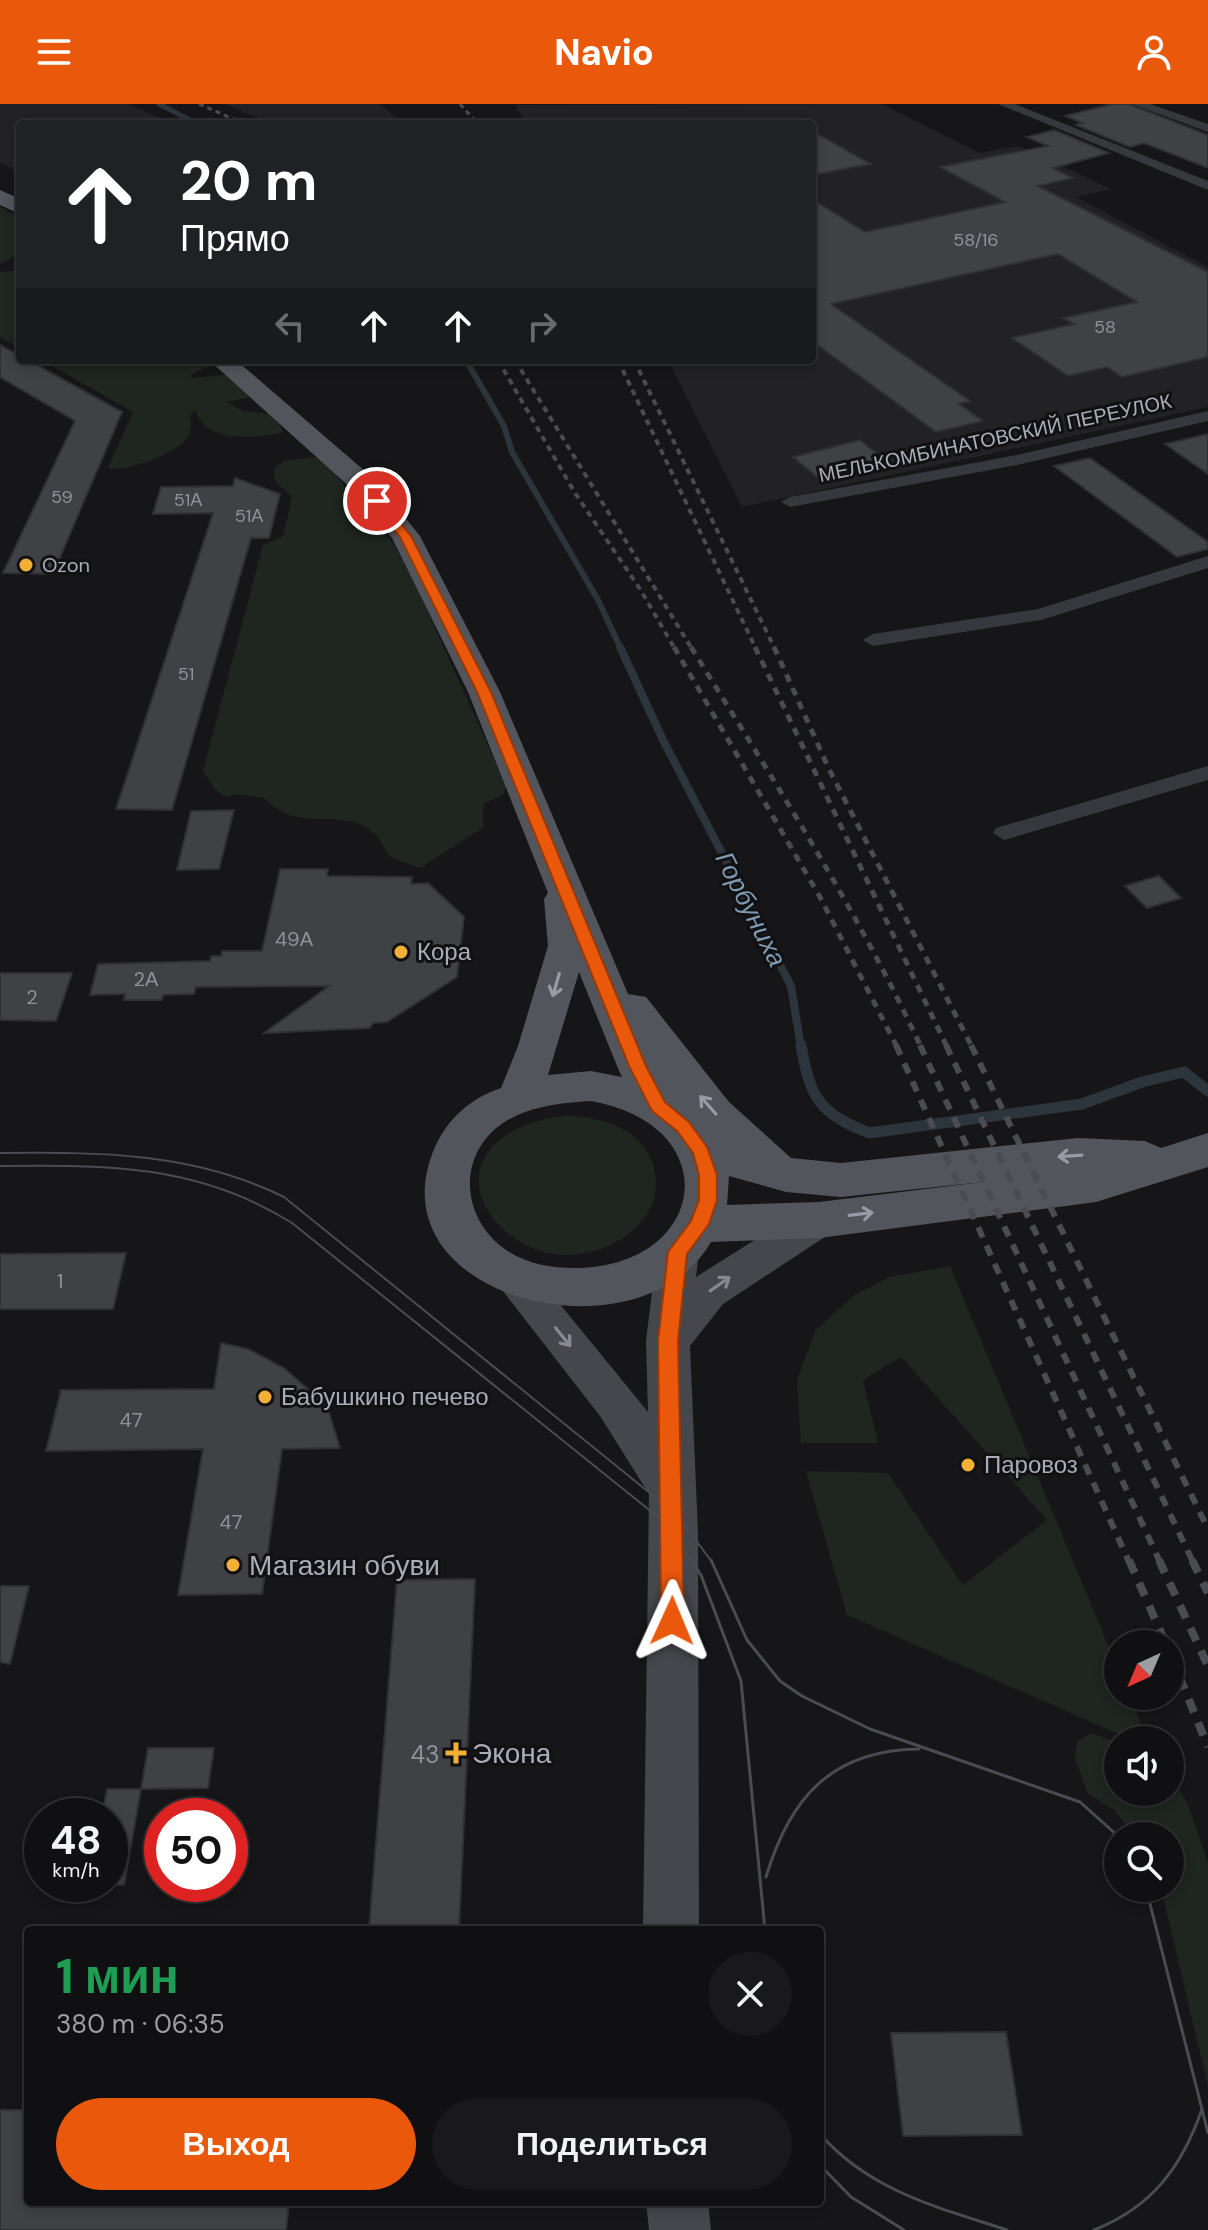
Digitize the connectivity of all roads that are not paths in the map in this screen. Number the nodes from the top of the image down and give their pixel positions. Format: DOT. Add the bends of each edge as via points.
graph roads {
  1 [pos="1004,104"];
  2 [pos="1138,104"];
  3 [pos="1208,128"];
  4 [pos="1208,186"];
  5 [pos="226,364"];
  6 [pos="1208,416"];
  7 [pos="790,502"];
  8 [pos="1208,562"];
  9 [pos="873,640"];
  10 [pos="1208,773"];
  11 [pos="1004,833"];
  12 [pos="561,880"];
  13 [pos="590,944"];
  14 [pos="519,1096"];
  15 [pos="658,1106"];
  16 [pos="701,1152"];
  17 [pos="1192,1155"];
  18 [pos="786,1175"];
  19 [pos="819,1220"];
  20 [pos="689,1238"];
  21 [pos="513,1277"];
  22 [pos="668,1341"];
  23 [pos="671,1487"];
  24 [pos="671,1926"];
  25 [pos="677,2206"];
  26 [pos="680,2230"];
  1 -- 4 [label="street"];
  2 -- 3 [label="street"];
  5 -- 12 [label="main road" via="363,484 405,536 484,692"];
  6 -- 7 [label="street, МЕЛЬКОМБИНАТОВСКИЙ ПЕРЕУЛОК" via="1017,460"];
  8 -- 9 [label="street" via="1041,614"];
  10 -- 11 [label="street"];
  12 -- 13 [label="main road"];
  12 -- 14 [label="main road, one-way" via="567,946"];
  13 -- 15 [label="main road"];
  18 -- 13 [label="main road, one-way" via="743,1143 708,1106"];
  14 -- 15 [label="main road" via="554,1087 591,1086 626,1092"];
  14 -- 21 [label="main road" via="469,1130 452,1158 446,1189 452,1220 466,1242"];
  15 -- 16 [label="main road" via="683,1126"];
  16 -- 18 [label="main road"];
  16 -- 20 [label="main road" via="708,1200"];
  17 -- 18 [label="main road, one-way" via="1078,1155 841,1180"];
  19 -- 17 [label="main road, one-way" via="1096,1185"];
  19 -- 20 [label="main road"];
  22 -- 19 [label="main road, one-way" via="708,1292"];
  20 -- 21 [label="main road" via="643,1275 601,1287 556,1288"];
  20 -- 22 [label="main road"];
  21 -- 23 [label="main road, one-way" via="616,1402"];
  22 -- 23 [label="main road"];
  23 -- 24 [label="main road"];
  25 -- 26 [label="main road"];
}
